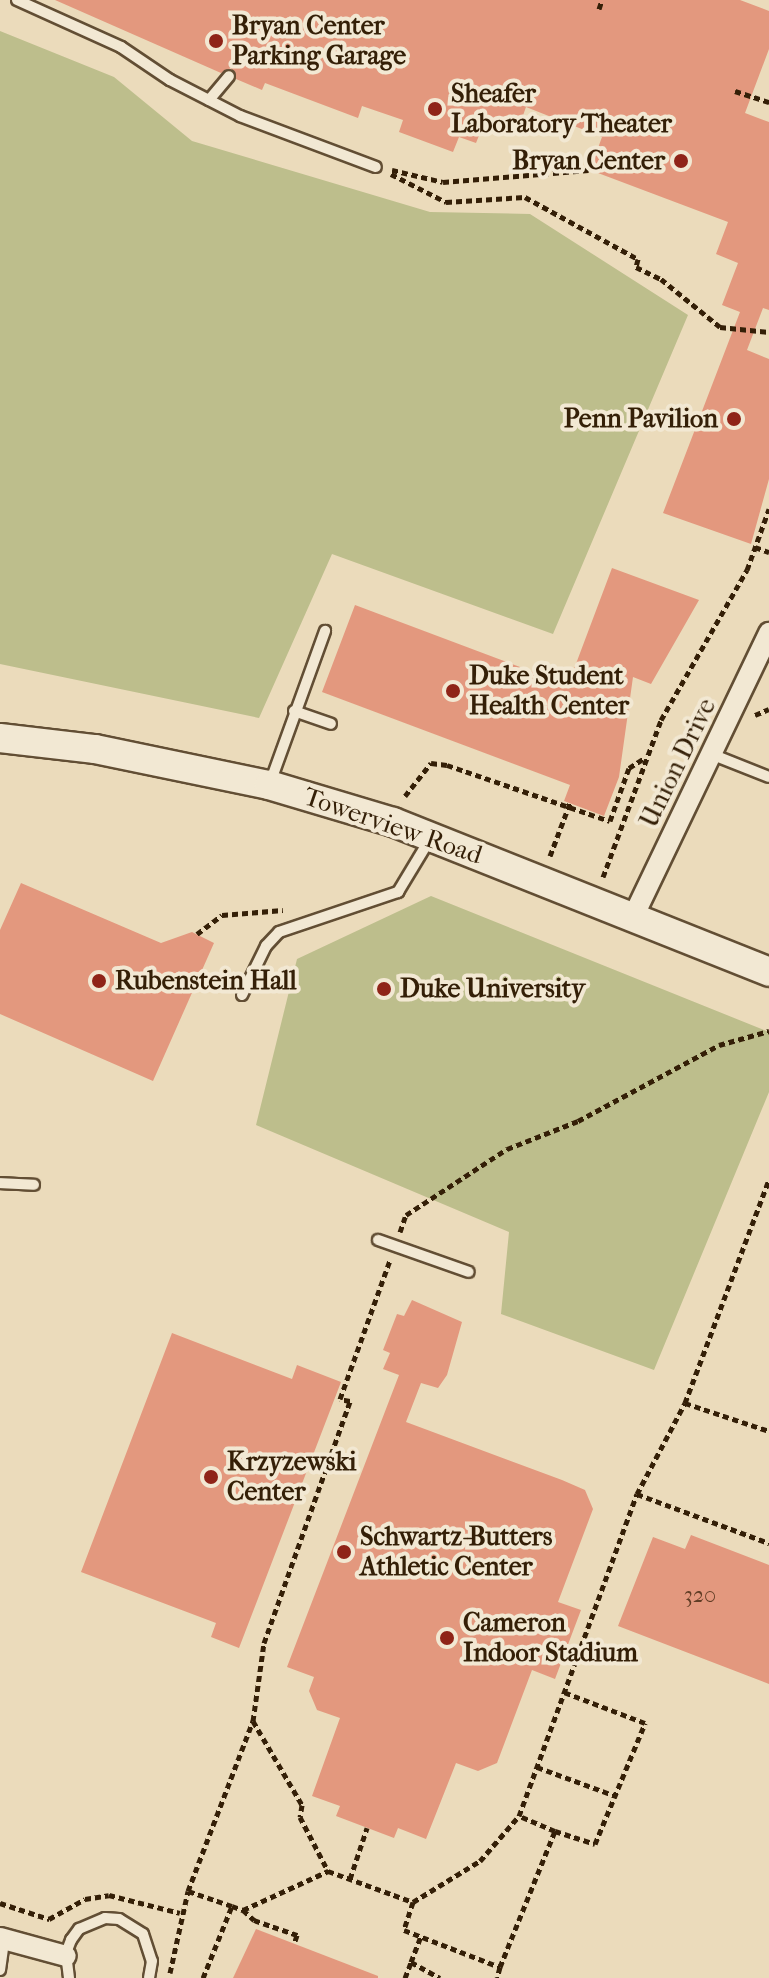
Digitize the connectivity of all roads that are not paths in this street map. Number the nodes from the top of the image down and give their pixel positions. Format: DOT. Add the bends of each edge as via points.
graph roads {
  1 [pos="17,0"];
  2 [pos="229,76"];
  3 [pos="209,100"];
  4 [pos="376,167"];
  5 [pos="325,631"];
  6 [pos="769,633"];
  7 [pos="294,711"];
  8 [pos="331,724"];
  9 [pos="0,738"];
  10 [pos="711,754"];
  11 [pos="769,777"];
  12 [pos="269,785"];
  13 [pos="431,837"];
  14 [pos="634,915"];
  15 [pos="769,972"];
  16 [pos="242,995"];
  17 [pos="0,1183"];
  18 [pos="34,1185"];
  19 [pos="378,1240"];
  20 [pos="469,1272"];
  21 [pos="2,1939"];
  22 [pos="66,1956"];
  23 [pos="0,1970"];
  24 [pos="69,1978"];
  25 [pos="149,1978"];
  1 -- 3 [label="lane" via="121,47"];
  2 -- 3 [label="lane"];
  3 -- 4 [label="lane"];
  5 -- 7 [label="lane"];
  6 -- 10 [label="street, Union Drive"];
  7 -- 8 [label="lane"];
  7 -- 12 [label="lane"];
  9 -- 12 [label="street, Towerview Road" via="95,749"];
  10 -- 11 [label="lane"];
  10 -- 14 [label="street, Union Drive"];
  12 -- 13 [label="street, Towerview Road"];
  13 -- 14 [label="street, Towerview Road"];
  13 -- 16 [label="lane" via="398,892 279,932 266,946"];
  14 -- 15 [label="street, Towerview Road"];
  17 -- 18 [label="lane"];
  19 -- 20 [label="lane"];
  21 -- 22 [label="street"];
  21 -- 23 [label="lane"];
  22 -- 24 [label="lane"];
  22 -- 25 [label="lane" via="79,1929 105,1918 119,1919 134,1926 150,1947"];
}
